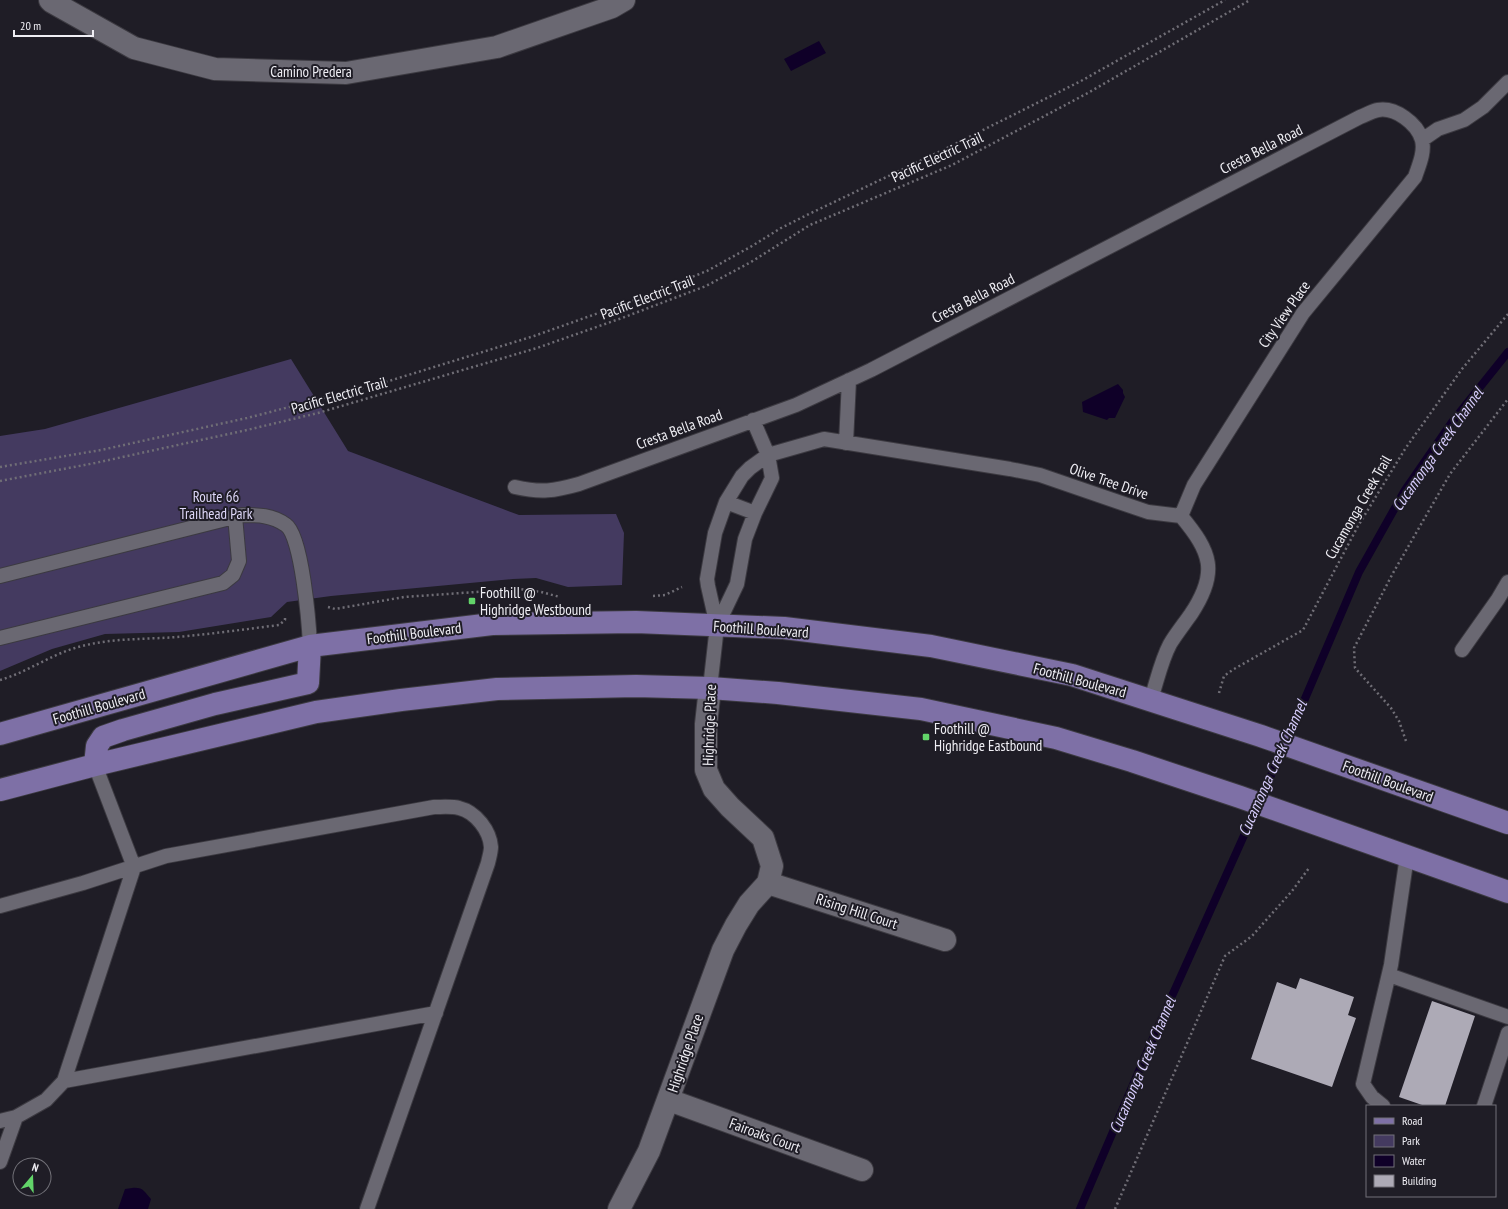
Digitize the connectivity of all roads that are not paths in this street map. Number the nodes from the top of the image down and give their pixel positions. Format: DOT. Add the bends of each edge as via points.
graph roads {
  1 [pos="50,0"];
  2 [pos="624,0"];
  3 [pos="1508,82"];
  4 [pos="1422,140"];
  5 [pos="849,380"];
  6 [pos="753,420"];
  7 [pos="824,439"];
  8 [pos="846,443"];
  9 [pos="768,455"];
  10 [pos="515,487"];
  11 [pos="726,502"];
  12 [pos="755,513"];
  13 [pos="235,516"];
  14 [pos="1181,516"];
  15 [pos="0,576"];
  16 [pos="1508,582"];
  17 [pos="1503,601"];
  18 [pos="717,626"];
  19 [pos="0,638"];
  20 [pos="310,646"];
  21 [pos="1462,650"];
  22 [pos="710,688"];
  23 [pos="1151,699"];
  24 [pos="0,734"];
  25 [pos="95,765"];
  26 [pos="0,790"];
  27 [pos="1508,823"];
  28 [pos="1407,856"];
  29 [pos="134,867"];
  30 [pos="768,883"];
  31 [pos="1508,892"];
  32 [pos="0,906"];
  33 [pos="945,940"];
  34 [pos="1388,974"];
  35 [pos="436,1013"];
  36 [pos="1508,1017"];
  37 [pos="1508,1033"];
  38 [pos="64,1081"];
  39 [pos="669,1100"];
  40 [pos="1382,1105"];
  41 [pos="1484,1105"];
  42 [pos="16,1117"];
  43 [pos="0,1121"];
  44 [pos="0,1162"];
  45 [pos="862,1170"];
  46 [pos="367,1209"];
  47 [pos="619,1209"];
  1 -- 2 [label="street, Camino Predera" via="134,48 215,69 346,73 497,47 612,7"];
  3 -- 4 [label="lane" via="1483,107 1464,120 1438,129"];
  4 -- 5 [label="lane, Cresta Bella Road" via="1403,116 1391,111 1378,110 1360,117"];
  4 -- 14 [label="lane, City View Place" via="1422,152 1415,176 1303,313 1194,485"];
  5 -- 6 [label="lane, Cresta Bella Road" via="796,405"];
  5 -- 8 [label="lane"];
  6 -- 9 [label="lane"];
  6 -- 10 [label="lane, Cresta Bella Road" via="580,484 555,490 533,491"];
  7 -- 8 [label="lane, Olive Tree Drive"];
  7 -- 9 [label="lane, Highridge Place"];
  8 -- 14 [label="lane, Olive Tree Drive" via="1040,475 1148,512"];
  9 -- 11 [label="lane, Highridge Place" via="746,472"];
  9 -- 12 [label="lane" via="772,478"];
  11 -- 12 [label="lane"];
  11 -- 18 [label="lane, Highridge Place" via="715,533 707,579"];
  12 -- 18 [label="lane" via="745,539 737,584"];
  13 -- 15 [label="lane"];
  13 -- 19 [label="lane" via="239,561 233,575 223,583"];
  13 -- 20 [label="lane" via="267,516 287,525 296,540 307,606"];
  14 -- 23 [label="lane" via="1204,549 1208,563 1208,580 1202,596 1170,644"];
  16 -- 17 [label="lane"];
  17 -- 21 [label="lane"];
  18 -- 20 [label="main road, Foothill Boulevard" via="636,622 492,624"];
  18 -- 22 [label="lane, Highridge Place"];
  18 -- 23 [label="main road, Foothill Boulevard" via="784,628 931,646 1072,675"];
  20 -- 24 [label="main road, Foothill Boulevard"];
  20 -- 25 [label="main road" via="308,683 215,704 103,737 97,746"];
  22 -- 25 [label="main road" via="636,686 497,689 401,700 316,712"];
  22 -- 28 [label="main road" via="921,709 1056,738 1240,797"];
  22 -- 30 [label="street, Highridge Place" via="706,724 706,770 714,788 763,838 772,866"];
  23 -- 27 [label="main road, Foothill Boulevard"];
  25 -- 26 [label="main road"];
  25 -- 29 [label="lane"];
  28 -- 31 [label="main road"];
  28 -- 34 [label="lane"];
  29 -- 32 [label="lane"];
  29 -- 35 [label="lane" via="166,856 434,807 460,808 472,814 481,823 488,835 491,848"];
  29 -- 38 [label="lane"];
  30 -- 33 [label="street, Rising Hill Court"];
  30 -- 39 [label="street, Highridge Place" via="749,904 723,950"];
  34 -- 36 [label="lane"];
  34 -- 40 [label="lane" via="1362,1084"];
  35 -- 38 [label="lane"];
  35 -- 46 [label="lane"];
  37 -- 41 [label="lane"];
  38 -- 42 [label="lane" via="46,1100"];
  39 -- 45 [label="street, Fairoaks Court"];
  39 -- 47 [label="street, Highridge Place" via="649,1151"];
  42 -- 43 [label="lane"];
  42 -- 44 [label="lane"];
}
